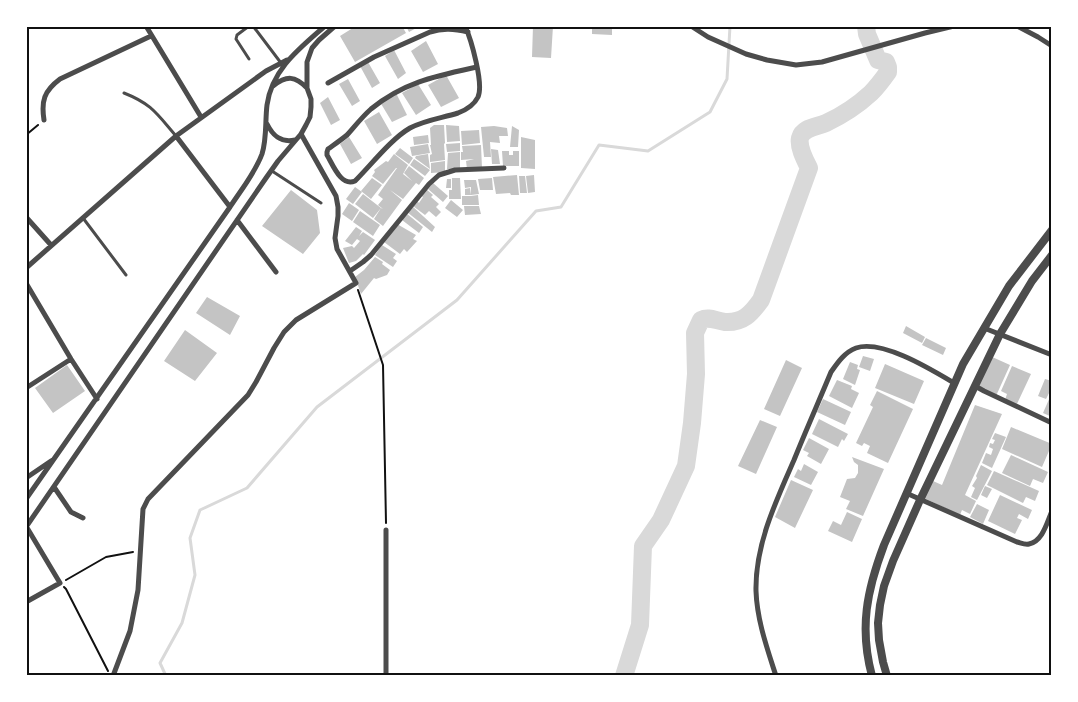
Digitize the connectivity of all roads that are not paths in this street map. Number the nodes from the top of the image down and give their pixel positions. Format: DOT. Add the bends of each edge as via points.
graph roads {
  1 [pos="146,26"];
  2 [pos="249,26"];
  3 [pos="253,26"];
  4 [pos="325,26"];
  5 [pos="335,26"];
  6 [pos="472,26"];
  7 [pos="691,26"];
  8 [pos="954,26"];
  9 [pos="1017,26"];
  10 [pos="466,29"];
  11 [pos="151,36"];
  12 [pos="1052,46"];
  13 [pos="249,59"];
  14 [pos="288,59"];
  15 [pos="281,63"];
  16 [pos="477,67"];
  17 [pos="328,83"];
  18 [pos="272,86"];
  19 [pos="308,88"];
  20 [pos="124,93"];
  21 [pos="201,117"];
  22 [pos="44,120"];
  23 [pos="266,122"];
  24 [pos="301,134"];
  25 [pos="176,136"];
  26 [pos="296,140"];
  27 [pos="504,168"];
  28 [pos="271,171"];
  29 [pos="321,203"];
  30 [pos="230,207"];
  31 [pos="26,217"];
  32 [pos="83,218"];
  33 [pos="237,220"];
  34 [pos="1052,230"];
  35 [pos="51,245"];
  36 [pos="1052,254"];
  37 [pos="26,268"];
  38 [pos="350,271"];
  39 [pos="276,272"];
  40 [pos="126,275"];
  41 [pos="26,283"];
  42 [pos="984,328"];
  43 [pos="1000,334"];
  44 [pos="1052,355"];
  45 [pos="71,360"];
  46 [pos="954,383"];
  47 [pos="975,386"];
  48 [pos="26,388"];
  49 [pos="97,399"];
  50 [pos="1052,423"];
  51 [pos="56,458"];
  52 [pos="26,478"];
  53 [pos="54,487"];
  54 [pos="906,493"];
  55 [pos="26,499"];
  56 [pos="920,500"];
  57 [pos="1052,511"];
  58 [pos="83,518"];
  59 [pos="26,526"];
  60 [pos="386,530"];
  61 [pos="26,602"];
  62 [pos="112,676"];
  63 [pos="386,676"];
  64 [pos="776,676"];
  65 [pos="872,676"];
  66 [pos="887,676"];
  1 -- 11 [label="street"];
  2 -- 13 [label="lane" via="236,39"];
  3 -- 15 [label="lane"];
  4 -- 14 [label="street"];
  5 -- 19 [label="street" via="312,48 307,62"];
  6 -- 10 [label="street"];
  7 -- 8 [label="street" via="746,54 796,64 822,62"];
  9 -- 12 [label="street"];
  10 -- 16 [label="street"];
  10 -- 17 [label="street" via="430,32 374,57"];
  11 -- 21 [label="street"];
  11 -- 22 [label="street" via="52,85 43,100"];
  14 -- 15 [label="street"];
  14 -- 18 [label="street"];
  15 -- 21 [label="street"];
  16 -- 16 [label="street" via="480,89 470,107 412,127 355,181 350,183 341,179 327,155 328,149 368,111 411,84"];
  18 -- 19 [label="street" via="285,78 294,78"];
  18 -- 23 [label="street"];
  19 -- 24 [label="street" via="310,116"];
  20 -- 25 [label="lane" via="150,106"];
  21 -- 25 [label="street"];
  23 -- 26 [label="street" via="275,136"];
  23 -- 30 [label="street" via="262,155"];
  24 -- 26 [label="street"];
  24 -- 38 [label="street" via="336,196 337,249"];
  25 -- 30 [label="street"];
  25 -- 32 [label="street"];
  26 -- 28 [label="street"];
  27 -- 38 [label="street" via="455,170 439,175 371,255"];
  28 -- 29 [label="lane"];
  28 -- 33 [label="street"];
  30 -- 49 [label="street"];
  31 -- 35 [label="street"];
  32 -- 35 [label="street"];
  32 -- 40 [label="lane"];
  33 -- 39 [label="street"];
  33 -- 53 [label="street"];
  34 -- 42 [label="street" via="1009,286"];
  35 -- 37 [label="street"];
  36 -- 43 [label="street" via="1032,280"];
  38 -- 62 [label="street" via="356,283 296,320 284,332 248,395 148,499 143,509 138,590 130,631"];
  41 -- 45 [label="street"];
  42 -- 43 [label="street"];
  42 -- 46 [label="street"];
  43 -- 44 [label="street"];
  43 -- 47 [label="street"];
  45 -- 48 [label="street"];
  45 -- 49 [label="street"];
  46 -- 54 [label="street"];
  46 -- 64 [label="street" via="905,357 871,346 858,347 838,362 779,494 758,558 756,591 760,626"];
  47 -- 50 [label="street"];
  47 -- 56 [label="street"];
  49 -- 51 [label="street"];
  51 -- 52 [label="street"];
  51 -- 55 [label="street"];
  53 -- 58 [label="street" via="71,512"];
  53 -- 59 [label="street"];
  54 -- 56 [label="street"];
  54 -- 65 [label="street" via="880,554 869,594 865,631"];
  56 -- 57 [label="street" via="1027,545 1042,534"];
  56 -- 66 [label="street" via="893,561 880,605 879,640"];
  59 -- 61 [label="street" via="60,583"];
  60 -- 63 [label="street"];
}
